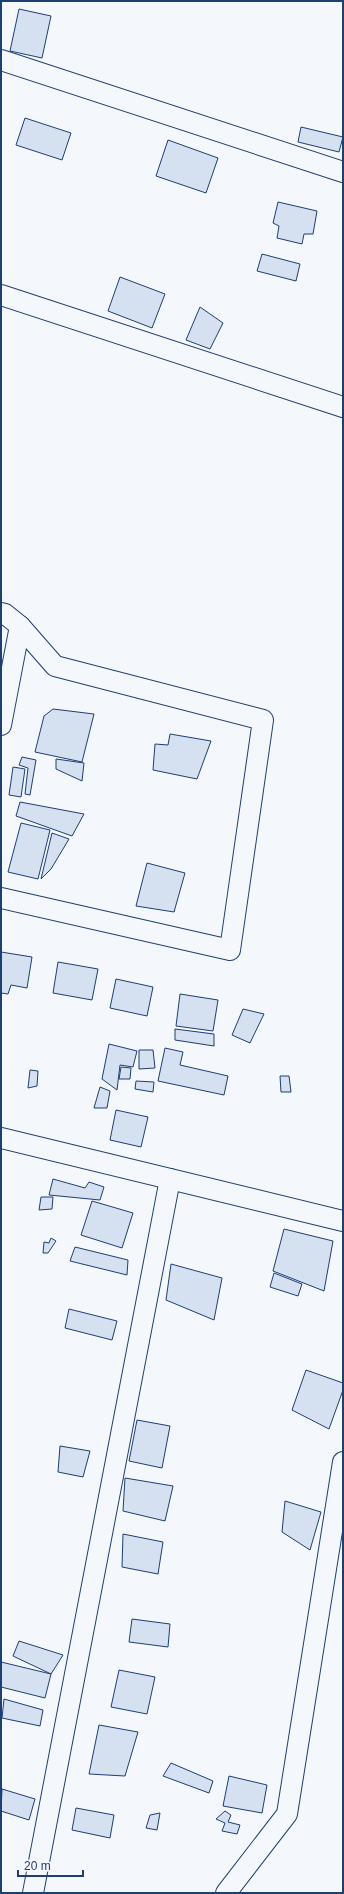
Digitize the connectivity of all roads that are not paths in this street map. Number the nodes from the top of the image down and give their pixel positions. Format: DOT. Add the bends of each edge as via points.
graph roads {
  1 [pos="1,60"];
  2 [pos="343,172"];
  3 [pos="1,295"];
  4 [pos="343,407"];
  5 [pos="1,613"];
  6 [pos="20,626"];
  7 [pos="1,725"];
  8 [pos="1,898"];
  9 [pos="1,1138"];
  10 [pos="170,1179"];
  11 [pos="343,1221"];
  12 [pos="343,1462"];
  13 [pos="33,1893"];
  14 [pos="226,1893"];
  1 -- 2 [label="street"];
  3 -- 4 [label="street"];
  5 -- 6 [label="street"];
  6 -- 7 [label="street"];
  6 -- 8 [label="street" via="55,666 263,720 230,950"];
  9 -- 10 [label="street"];
  10 -- 11 [label="street"];
  10 -- 13 [label="street"];
  12 -- 14 [label="street" via="286,1814"];
}
